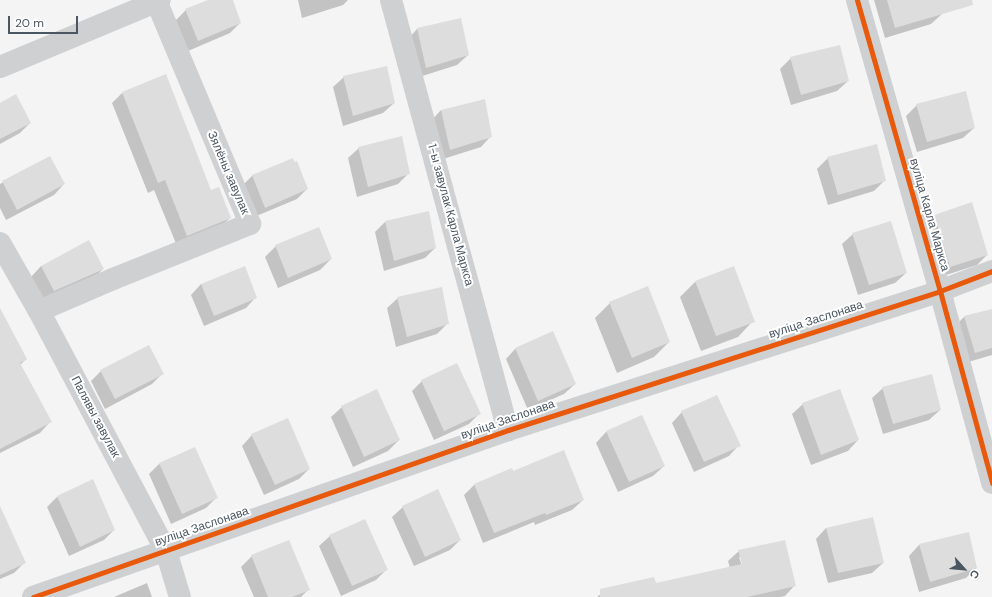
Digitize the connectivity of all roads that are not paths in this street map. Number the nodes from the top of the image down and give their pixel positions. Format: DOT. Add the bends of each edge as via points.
graph roads {
  1 [pos="391,0"];
  2 [pos="857,0"];
  3 [pos="157,1"];
  4 [pos="0,67"];
  5 [pos="0,243"];
  6 [pos="992,271"];
  7 [pos="940,291"];
  8 [pos="39,311"];
  9 [pos="508,430"];
  10 [pos="992,484"];
  11 [pos="166,551"];
  12 [pos="32,597"];
  13 [pos="180,597"];
  1 -- 9 [label="street, 1-ы завулак Карла Маркса"];
  2 -- 7 [label="street, вуліца Карла Маркса"];
  3 -- 4 [label="street"];
  3 -- 8 [label="street, Зялёны завулак" via="250,224"];
  5 -- 8 [label="street, Палявы завулак"];
  6 -- 7 [label="street, вуліца Заслонава"];
  7 -- 9 [label="street, вуліца Заслонава"];
  7 -- 10 [label="street, вуліца Карла Маркса"];
  8 -- 11 [label="street, Палявы завулак"];
  9 -- 11 [label="street, вуліца Заслонава"];
  11 -- 12 [label="street, вуліца Заслонава"];
  11 -- 13 [label="street, Палявы завулак"];
}
